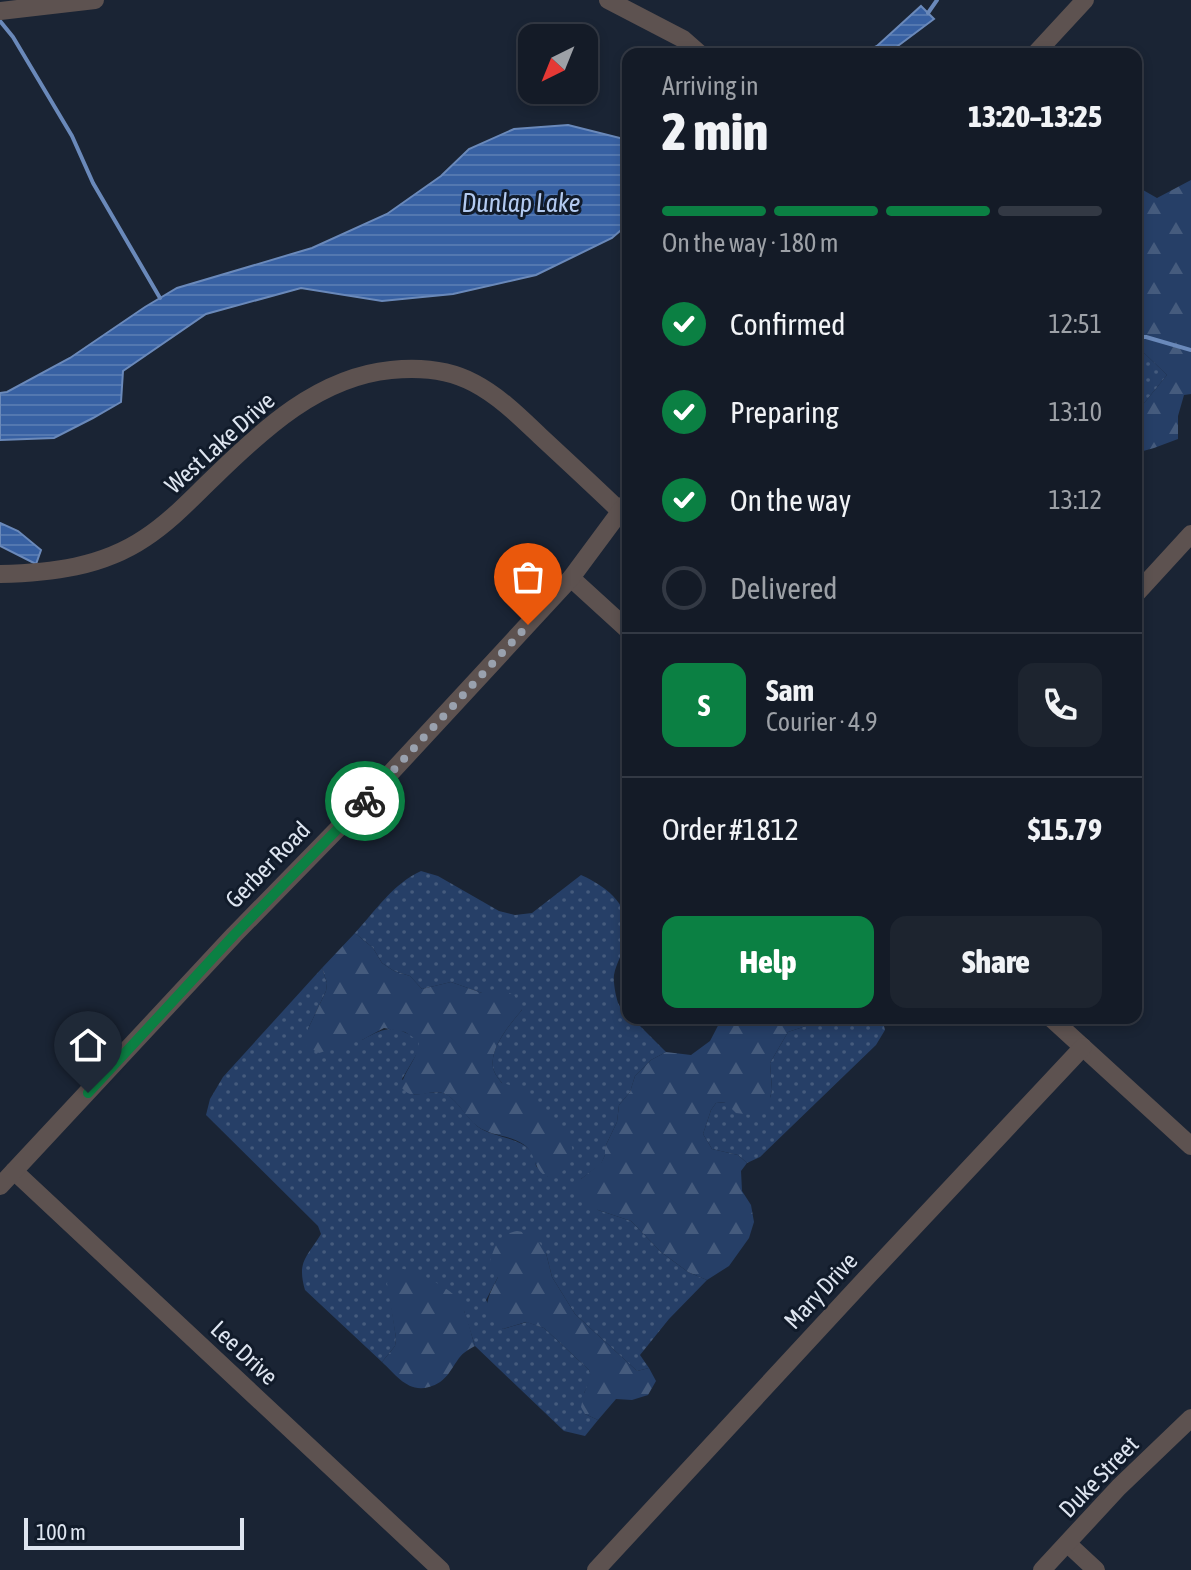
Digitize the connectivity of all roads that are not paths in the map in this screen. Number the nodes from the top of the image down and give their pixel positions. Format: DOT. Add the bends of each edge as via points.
graph roads {
  1 [pos="95,0"];
  2 [pos="1085,0"];
  3 [pos="612,1"];
  4 [pos="0,11"];
  5 [pos="693,48"];
  6 [pos="1041,48"];
  7 [pos="622,504"];
  8 [pos="622,509"];
  9 [pos="1191,534"];
  10 [pos="0,574"];
  11 [pos="571,578"];
  12 [pos="1142,587"];
  13 [pos="622,625"];
  14 [pos="1058,1024"];
  15 [pos="1083,1047"];
  16 [pos="1191,1146"];
  17 [pos="14,1171"];
  18 [pos="0,1186"];
  19 [pos="1191,1418"];
  20 [pos="1068,1544"];
  21 [pos="441,1570"];
  22 [pos="596,1570"];
  23 [pos="1042,1570"];
  24 [pos="1096,1570"];
  1 -- 4 [label="street"];
  2 -- 6 [label="street"];
  3 -- 5 [label="street"];
  7 -- 10 [label="street, West Lake Drive" via="484,388 433,370 381,371 339,383 289,411 171,519 119,553 64,570"];
  8 -- 11 [label="street, Gerber Road"];
  9 -- 12 [label="street"];
  11 -- 13 [label="street"];
  11 -- 17 [label="street, Gerber Road"];
  14 -- 15 [label="street"];
  15 -- 16 [label="street"];
  15 -- 22 [label="street, Mary Drive"];
  17 -- 18 [label="street, Gerber Road"];
  17 -- 21 [label="street, Lee Drive"];
  19 -- 20 [label="street, Duke Street"];
  20 -- 23 [label="street, Duke Street"];
  20 -- 24 [label="street"];
}
